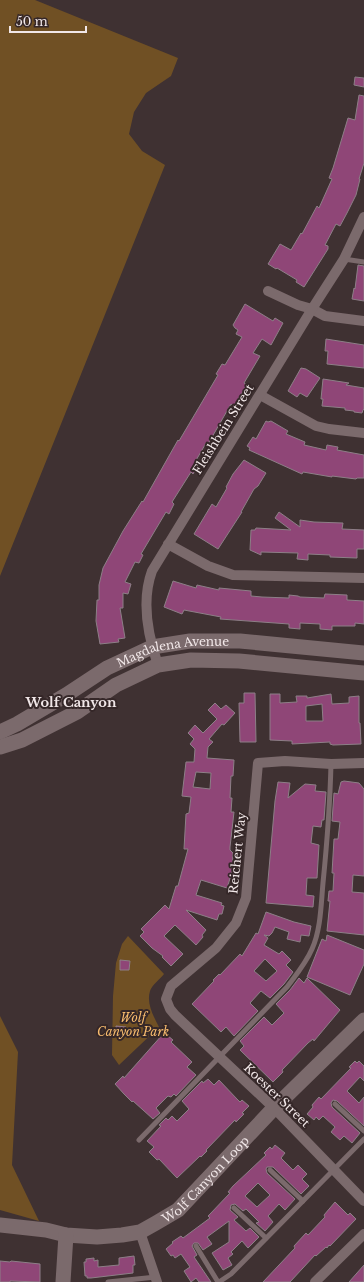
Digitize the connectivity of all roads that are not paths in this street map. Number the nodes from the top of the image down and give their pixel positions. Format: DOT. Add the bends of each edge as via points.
graph roads {
  1 [pos="364,217"];
  2 [pos="344,259"];
  3 [pos="364,262"];
  4 [pos="268,291"];
  5 [pos="312,309"];
  6 [pos="364,321"];
  7 [pos="260,395"];
  8 [pos="364,433"];
  9 [pos="168,544"];
  10 [pos="364,578"];
  11 [pos="152,647"];
  12 [pos="364,654"];
  13 [pos="158,665"];
  14 [pos="364,673"];
  15 [pos="0,732"];
  16 [pos="0,747"];
  17 [pos="364,763"];
  18 [pos="331,764"];
  19 [pos="170,1009"];
  20 [pos="364,1020"];
  21 [pos="219,1057"];
  22 [pos="335,1104"];
  23 [pos="274,1108"];
  24 [pos="364,1131"];
  25 [pos="364,1138"];
  26 [pos="139,1140"];
  27 [pos="270,1170"];
  28 [pos="334,1170"];
  29 [pos="303,1201"];
  30 [pos="364,1201"];
  31 [pos="234,1208"];
  32 [pos="0,1225"];
  33 [pos="140,1232"];
  34 [pos="364,1234"];
  35 [pos="66,1235"];
  36 [pos="266,1238"];
  37 [pos="196,1246"];
  38 [pos="157,1279"];
  39 [pos="63,1282"];
  40 [pos="108,1282"];
  41 [pos="218,1282"];
  42 [pos="315,1282"];
  1 -- 2 [label="street, Fleishbein Street"];
  2 -- 3 [label="lane"];
  2 -- 5 [label="street, Fleishbein Street"];
  4 -- 5 [label="street"];
  5 -- 6 [label="street" via="325,316"];
  5 -- 7 [label="street, Fleishbein Street"];
  7 -- 8 [label="street" via="316,426"];
  7 -- 9 [label="street, Fleishbein Street"];
  9 -- 10 [label="street" via="208,566 233,575"];
  9 -- 11 [label="street, Fleishbein Street" via="148,583 146,609"];
  11 -- 12 [label="street, Magdalena Avenue" via="190,641 240,641"];
  11 -- 13 [label="street, Fleishbein Street"];
  11 -- 15 [label="street, Magdalena Avenue" via="107,668 66,695"];
  13 -- 14 [label="street, Magdalena Avenue" via="191,660 239,660"];
  13 -- 16 [label="street, Magdalena Avenue" via="116,685 77,712 22,740"];
  17 -- 18 [label="street"];
  18 -- 19 [label="street, Reichert Way" via="285,761 258,763 246,898 236,923 216,948 171,986 166,999"];
  18 -- 21 [label="lane" via="321,906 313,948 305,964 287,987"];
  19 -- 21 [label="street, Koester Street"];
  20 -- 23 [label="street, Wolf Canyon Loop"];
  21 -- 23 [label="street, Koester Street"];
  21 -- 26 [label="lane"];
  22 -- 24 [label="lane"];
  23 -- 28 [label="street, Koester Street"];
  23 -- 33 [label="street, Wolf Canyon Loop" via="178,1210"];
  25 -- 28 [label="lane"];
  27 -- 29 [label="lane"];
  28 -- 29 [label="lane"];
  28 -- 30 [label="street, Koester Street"];
  29 -- 36 [label="lane"];
  31 -- 36 [label="lane"];
  32 -- 35 [label="street, Wolf Canyon Loop"];
  33 -- 35 [label="street, Wolf Canyon Loop" via="122,1236"];
  33 -- 38 [label="street"];
  34 -- 42 [label="street"];
  35 -- 39 [label="street"];
  36 -- 41 [label="lane" via="231,1274"];
  37 -- 41 [label="lane"];
  38 -- 40 [label="lane"];
}
